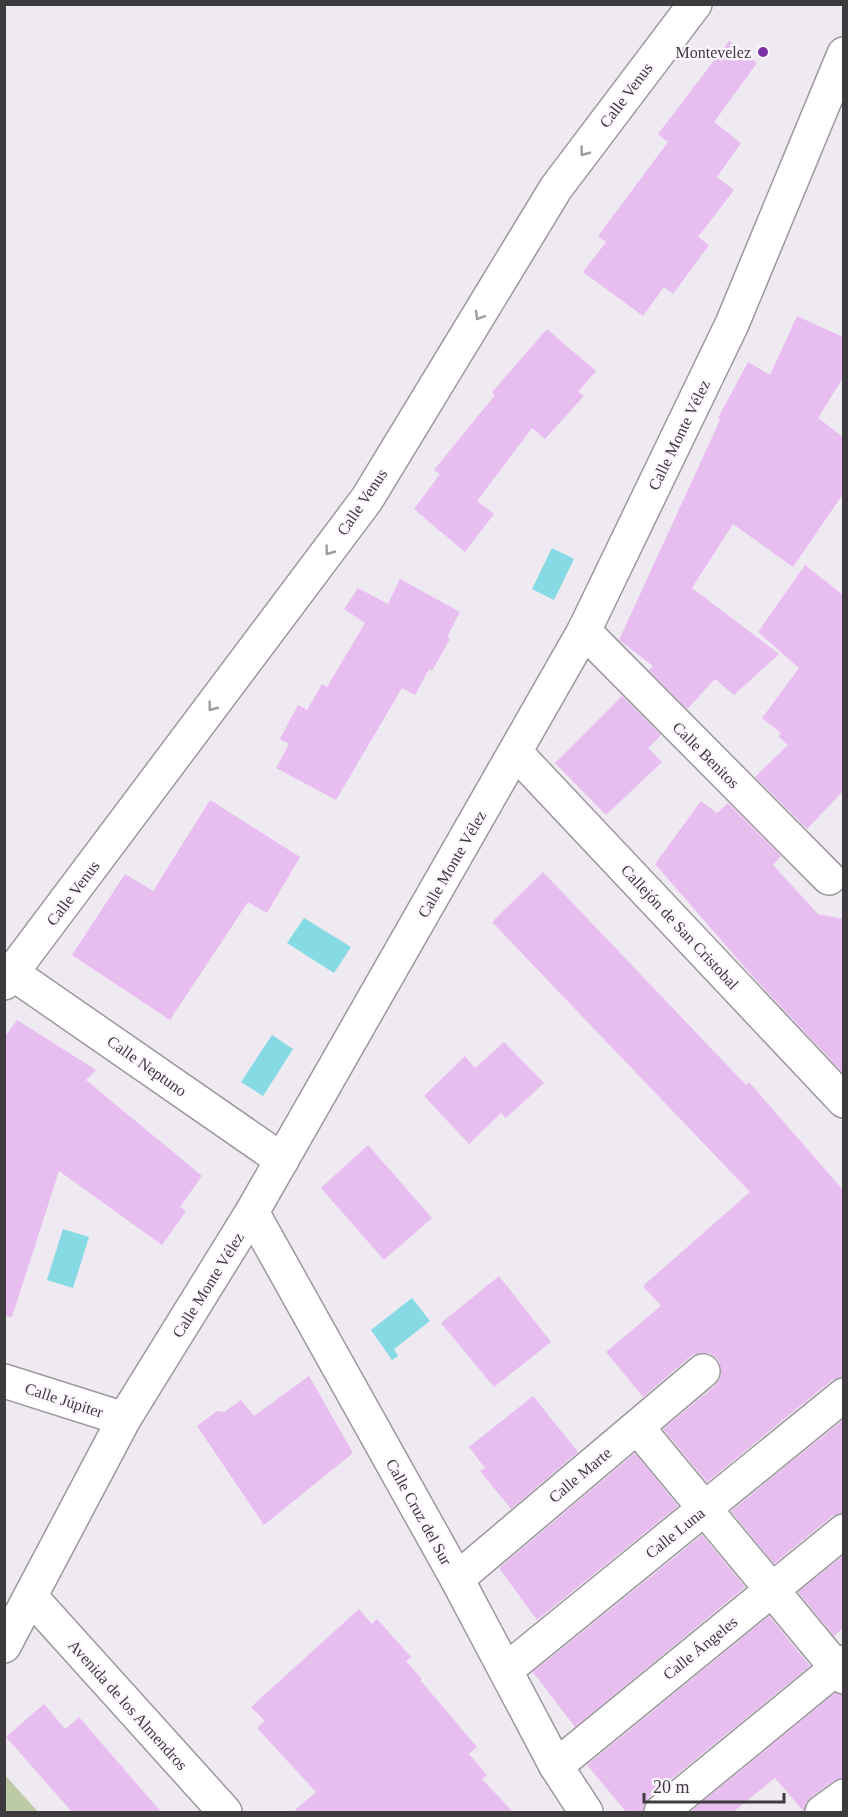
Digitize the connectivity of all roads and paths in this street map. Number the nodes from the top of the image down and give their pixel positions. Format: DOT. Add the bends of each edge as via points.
graph roads {
  1 [pos="695,4"];
  2 [pos="843,54"];
  3 [pos="584,632"];
  4 [pos="516,753"];
  5 [pos="829,878"];
  6 [pos="8,978"];
  7 [pos="843,1101"];
  8 [pos="282,1160"];
  9 [pos="252,1212"];
  10 [pos="704,1371"];
  11 [pos="4,1381"];
  12 [pos="843,1395"];
  13 [pos="124,1419"];
  14 [pos="637,1427"];
  15 [pos="704,1509"];
  16 [pos="843,1531"];
  17 [pos="457,1579"];
  18 [pos="771,1590"];
  19 [pos="31,1597"];
  20 [pos="4,1646"];
  21 [pos="841,1669"];
  22 [pos="506,1670"];
  23 [pos="556,1766"];
  24 [pos="843,1796"];
  25 [pos="225,1812"];
  26 [pos="586,1812"];
  27 [pos="660,1812"];
  28 [pos="822,1812"];
  1 -- 6 [label="street, Calle Venus, one-way" via="556,188 368,499"];
  2 -- 3 [label="street, Calle Monte Vélez" via="732,324"];
  3 -- 4 [label="street, Calle Monte Vélez"];
  3 -- 5 [label="street, Calle Benitos"];
  4 -- 7 [label="street, Callejón de San Cristobal"];
  4 -- 8 [label="street, Calle Monte Vélez"];
  6 -- 8 [label="street, Calle Neptuno"];
  8 -- 9 [label="street, Calle Monte Vélez"];
  9 -- 13 [label="street, Calle Monte Vélez"];
  9 -- 17 [label="street, Calle Cruz del Sur"];
  10 -- 14 [label="street, Calle Marte"];
  11 -- 13 [label="street, Calle Júpiter"];
  12 -- 15 [label="street, Calle Luna"];
  13 -- 19 [label="street, Calle Monte Vélez"];
  14 -- 15 [label="street"];
  14 -- 17 [label="street, Calle Marte"];
  15 -- 18 [label="street"];
  15 -- 22 [label="street, Calle Luna"];
  16 -- 18 [label="street, Calle Ángeles"];
  17 -- 22 [label="street, Calle Cruz del Sur"];
  18 -- 21 [label="street"];
  18 -- 23 [label="street, Calle Ángeles"];
  19 -- 20 [label="street, Calle Monte Vélez"];
  19 -- 25 [label="street, Avenida de los Almendros"];
  21 -- 27 [label="street"];
  22 -- 23 [label="street, Calle Cruz del Sur"];
  23 -- 26 [label="street, Calle Cruz del Sur"];
  24 -- 28 [label="street"];
}
